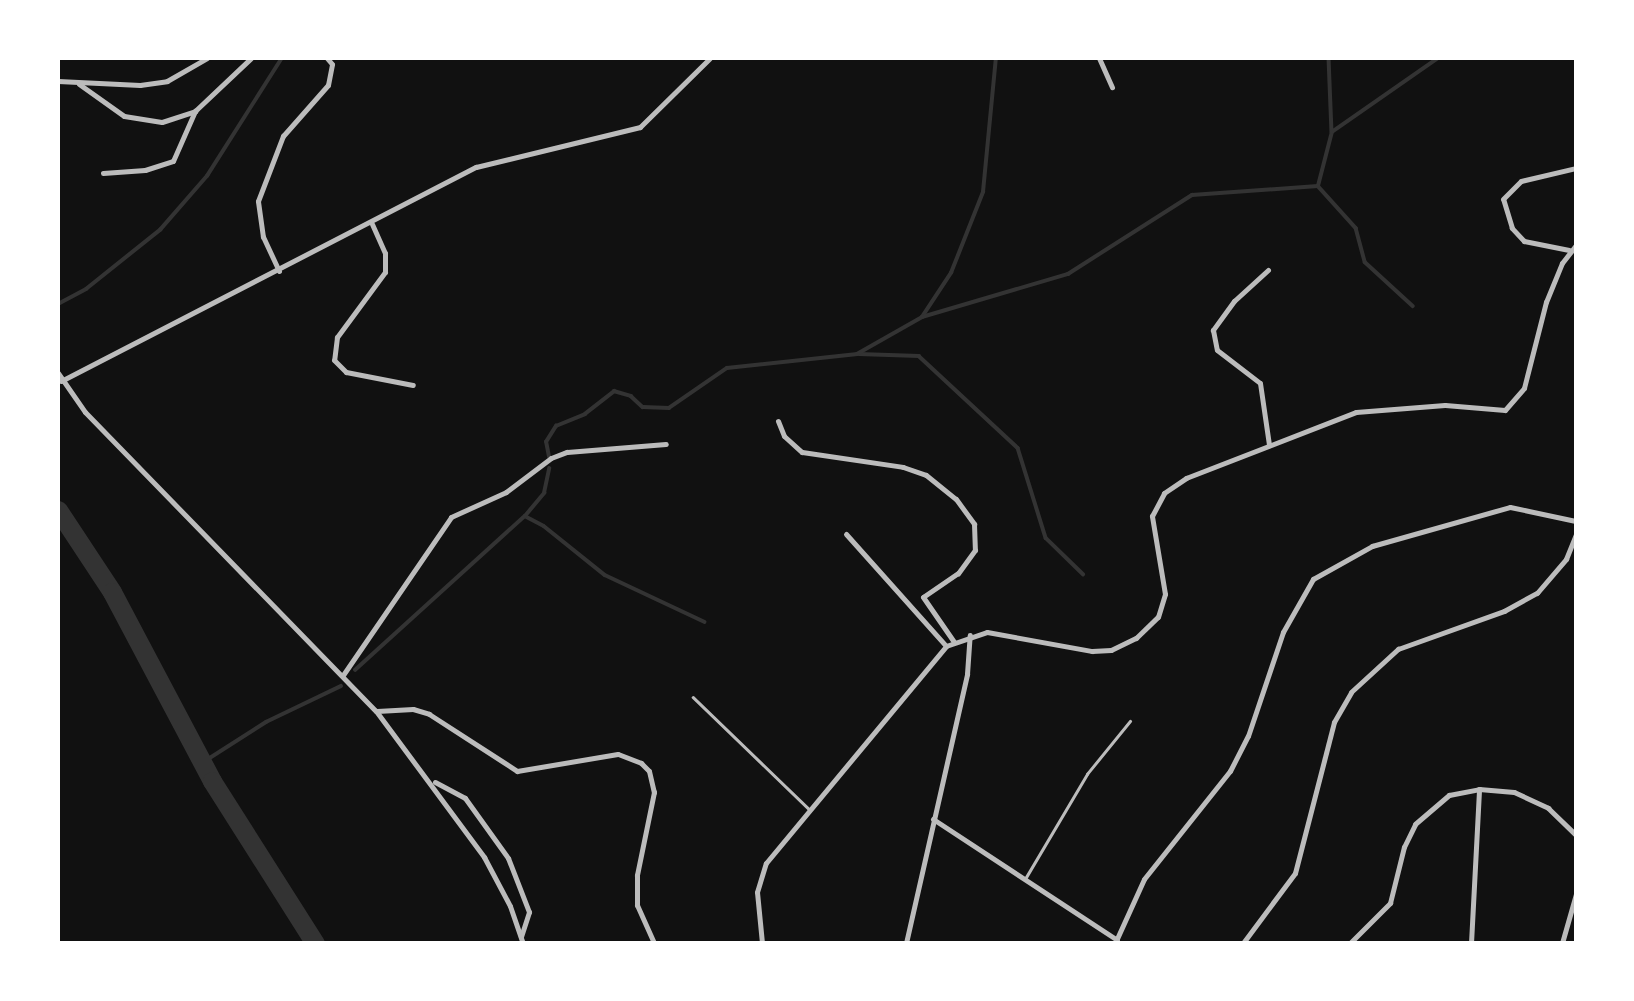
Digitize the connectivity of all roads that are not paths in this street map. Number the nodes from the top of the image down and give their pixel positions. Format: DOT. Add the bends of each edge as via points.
graph roads {
  1 [pos="207,58"];
  2 [pos="251,58"];
  3 [pos="327,58"];
  4 [pos="710,58"];
  5 [pos="1099,58"];
  6 [pos="58,81"];
  7 [pos="79,84"];
  8 [pos="1112,87"];
  9 [pos="195,111"];
  10 [pos="1576,168"];
  11 [pos="103,173"];
  12 [pos="372,224"];
  13 [pos="1576,245"];
  14 [pos="1569,250"];
  15 [pos="1268,270"];
  16 [pos="279,271"];
  17 [pos="58,373"];
  18 [pos="61,381"];
  19 [pos="413,385"];
  20 [pos="778,421"];
  21 [pos="666,444"];
  22 [pos="1269,445"];
  23 [pos="1576,521"];
  24 [pos="846,534"];
  25 [pos="1576,534"];
  26 [pos="970,635"];
  27 [pos="954,642"];
  28 [pos="946,646"];
  29 [pos="343,675"];
  30 [pos="693,697"];
  31 [pos="376,711"];
  32 [pos="1130,721"];
  33 [pos="432,781"];
  34 [pos="1479,789"];
  35 [pos="808,808"];
  36 [pos="933,820"];
  37 [pos="1576,835"];
  38 [pos="1025,879"];
  39 [pos="1576,894"];
  40 [pos="522,940"];
  41 [pos="1116,942"];
  42 [pos="654,943"];
  43 [pos="762,943"];
  44 [pos="906,943"];
  45 [pos="1243,943"];
  46 [pos="1350,943"];
  47 [pos="1471,943"];
  48 [pos="1562,943"];
  1 -- 7 [label="street" via="167,80 140,85"];
  2 -- 9 [label="street"];
  3 -- 16 [label="street" via="332,64 328,85 283,136 258,201 262,237"];
  4 -- 12 [label="street" via="640,128 476,167"];
  5 -- 8 [label="street"];
  6 -- 7 [label="street"];
  7 -- 9 [label="street" via="133,120 162,122"];
  9 -- 11 [label="street" via="173,161 145,170"];
  10 -- 14 [label="street" via="1521,181 1503,199 1512,228 1524,241"];
  12 -- 16 [label="street"];
  12 -- 19 [label="street" via="385,253 385,272 333,344 334,360 346,372"];
  13 -- 14 [label="street"];
  14 -- 22 [label="street" via="1539,323 1524,388 1505,410 1445,405 1356,412"];
  15 -- 22 [label="street" via="1234,300 1213,330 1217,350 1260,383"];
  16 -- 18 [label="street"];
  17 -- 18 [label="street"];
  18 -- 29 [label="street" via="85,412"];
  20 -- 27 [label="street" via="784,436 802,452 903,467 926,475 956,499 974,524 975,550 958,573 923,597"];
  21 -- 29 [label="street" via="567,452 506,492 451,517"];
  22 -- 26 [label="street" via="1186,478 1156,503 1153,528 1165,594 1158,617 1136,638 1111,650 1092,651 1017,635"];
  23 -- 41 [label="street" via="1510,508 1372,545 1313,579 1283,632 1248,736 1230,771 1159,858"];
  24 -- 28 [label="street"];
  25 -- 45 [label="street" via="1566,559 1536,593 1504,611 1398,649 1351,692 1334,723 1295,873"];
  26 -- 27 [label="street"];
  26 -- 36 [label="street" via="970,660"];
  27 -- 28 [label="street"];
  28 -- 35 [label="street"];
  29 -- 31 [label="street"];
  30 -- 35 [label="lane"];
  31 -- 33 [label="street"];
  31 -- 42 [label="street" via="413,709 429,714 517,771 618,754 641,763 649,771 654,792 637,875 637,905"];
  32 -- 38 [label="lane" via="1087,774"];
  33 -- 40 [label="street" via="500,883"];
  33 -- 40 [label="street" via="465,798 508,858 530,912"];
  34 -- 37 [label="street" via="1531,798"];
  34 -- 46 [label="street" via="1449,795 1415,824 1404,847 1390,903"];
  34 -- 47 [label="street"];
  35 -- 43 [label="street" via="761,872 757,903"];
  36 -- 38 [label="street"];
  36 -- 44 [label="street"];
  38 -- 41 [label="street"];
  39 -- 48 [label="street"];
}
